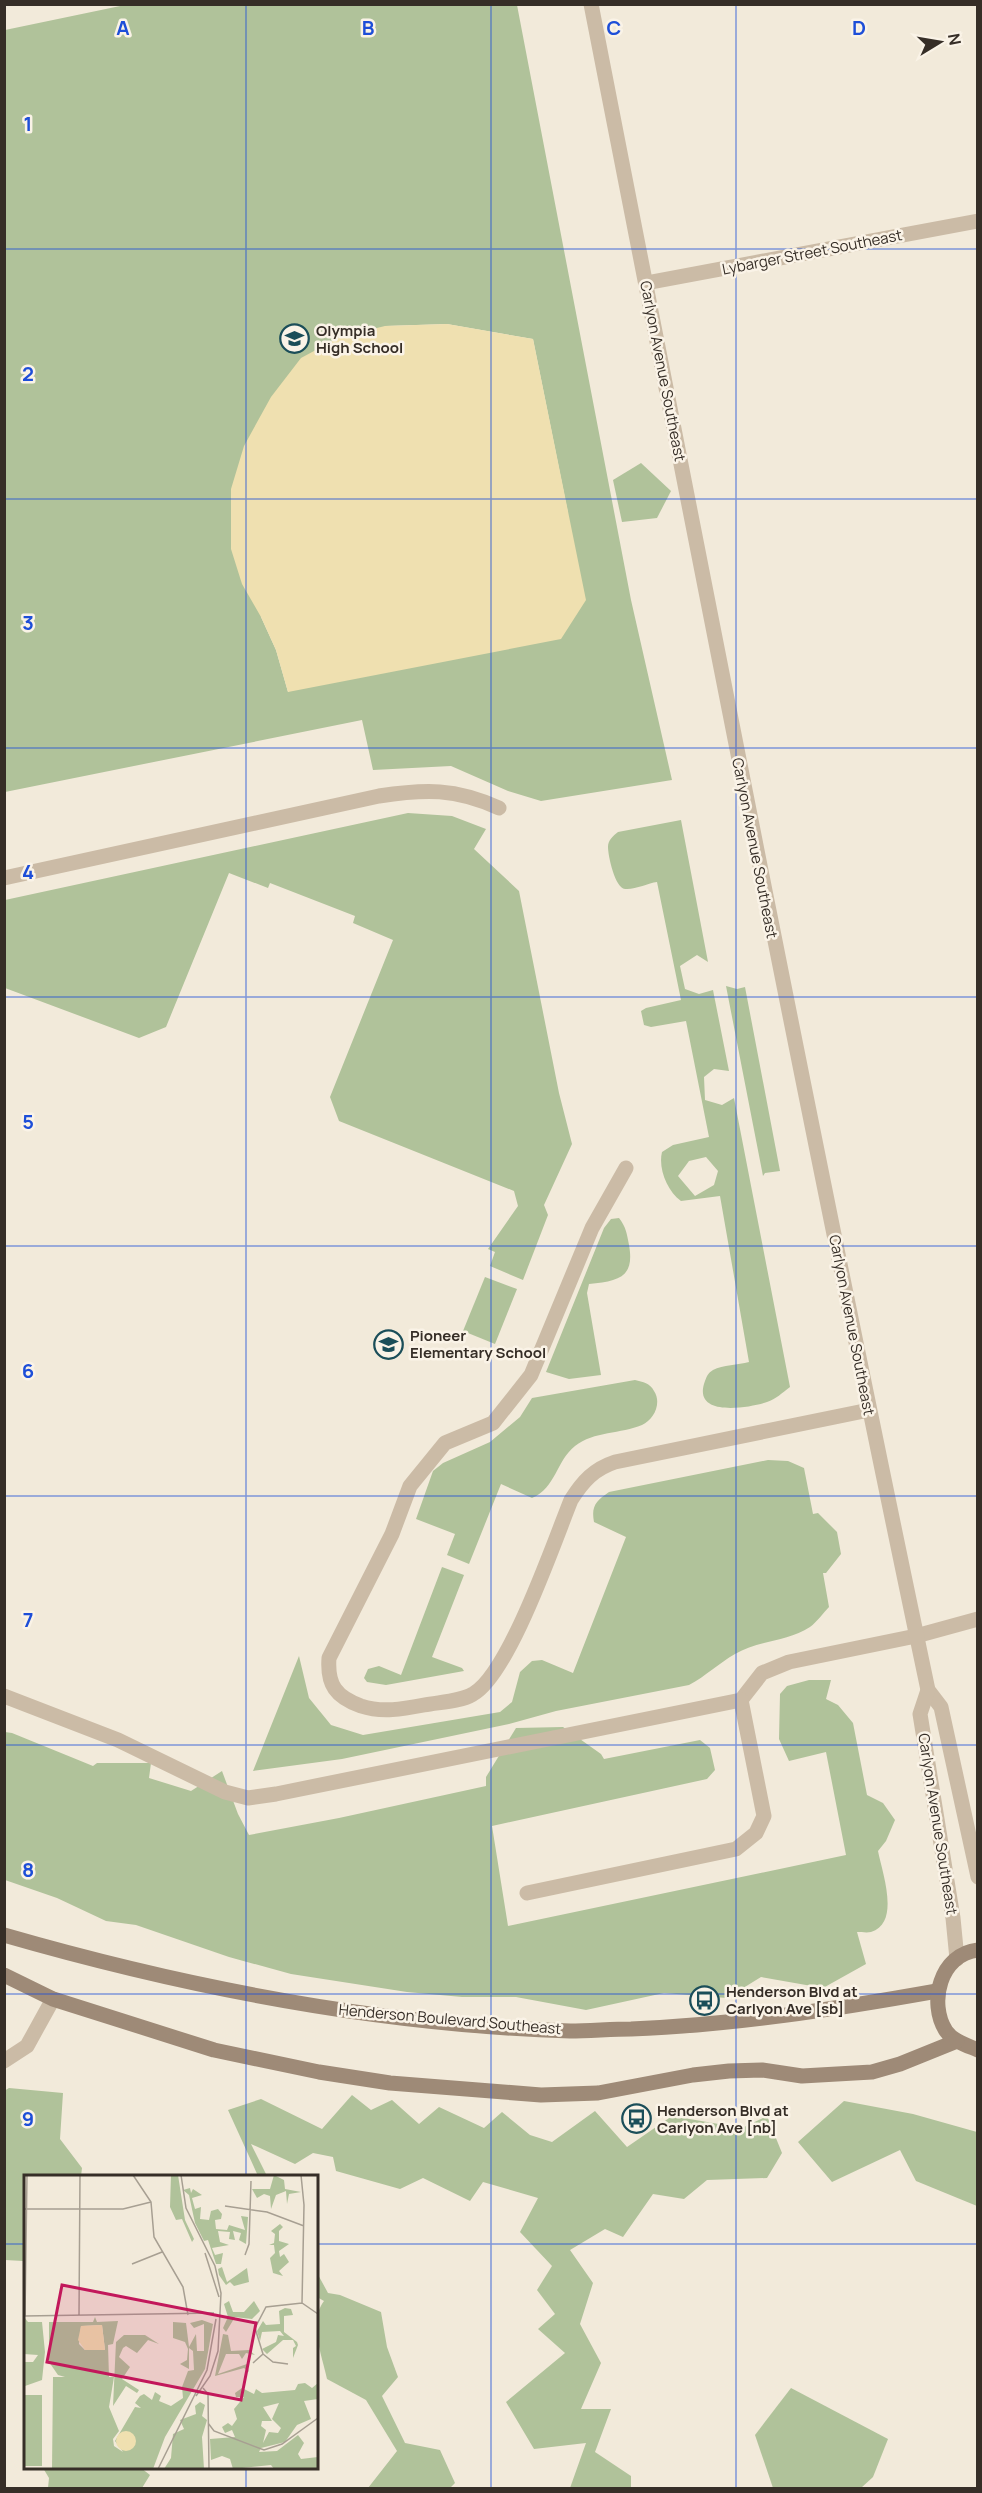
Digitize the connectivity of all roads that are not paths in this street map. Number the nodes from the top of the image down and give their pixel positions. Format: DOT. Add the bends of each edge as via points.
graph roads {
  1 [pos="591,4"];
  2 [pos="978,221"];
  3 [pos="646,283"];
  4 [pos="499,808"];
  5 [pos="4,878"];
  6 [pos="626,1168"];
  7 [pos="869,1410"];
  8 [pos="978,1619"];
  9 [pos="916,1636"];
  10 [pos="928,1690"];
  11 [pos="4,1696"];
  12 [pos="741,1700"];
  13 [pos="978,1877"];
  14 [pos="527,1893"];
  15 [pos="4,1935"];
  16 [pos="978,1950"];
  17 [pos="957,1959"];
  18 [pos="4,1975"];
  19 [pos="937,1991"];
  20 [pos="53,1999"];
  21 [pos="957,2041"];
  22 [pos="978,2050"];
  23 [pos="4,2061"];
  1 -- 3 [label="street, Carlyon Avenue Southeast"];
  2 -- 3 [label="street, Lybarger Street Southeast"];
  3 -- 7 [label="street, Carlyon Avenue Southeast" via="742,784"];
  4 -- 5 [label="street" via="453,792 420,790"];
  6 -- 7 [label="street" via="592,1228 531,1375 493,1423 445,1443 410,1486 392,1534 329,1658 328,1673 334,1690 347,1701 369,1709 396,1710 472,1695 486,1684 518,1629 571,1500 599,1468"];
  7 -- 9 [label="street, Carlyon Avenue Southeast"];
  8 -- 9 [label="street"];
  9 -- 10 [label="street, Carlyon Avenue Southeast"];
  9 -- 12 [label="street" via="789,1662 762,1673"];
  10 -- 13 [label="street, Carlyon Avenue Southeast" via="941,1707"];
  10 -- 17 [label="street, Carlyon Avenue Southeast" via="920,1714"];
  11 -- 12 [label="street" via="118,1740 225,1792 248,1798"];
  12 -- 14 [label="street" via="764,1816 756,1833 736,1849"];
  15 -- 19 [label="main road, Henderson Boulevard Southeast" via="95,1961 287,2002 419,2019 571,2031 774,2017"];
  16 -- 17 [label="main road"];
  17 -- 19 [label="main road" via="943,1974"];
  18 -- 20 [label="main road"];
  19 -- 21 [label="main road" via="938,2014"];
  20 -- 21 [label="main road" via="214,2050 319,2072 390,2083 541,2095 598,2093 729,2071 762,2070 802,2076 872,2072"];
  20 -- 23 [label="street" via="27,2046"];
  21 -- 22 [label="main road"];
}
